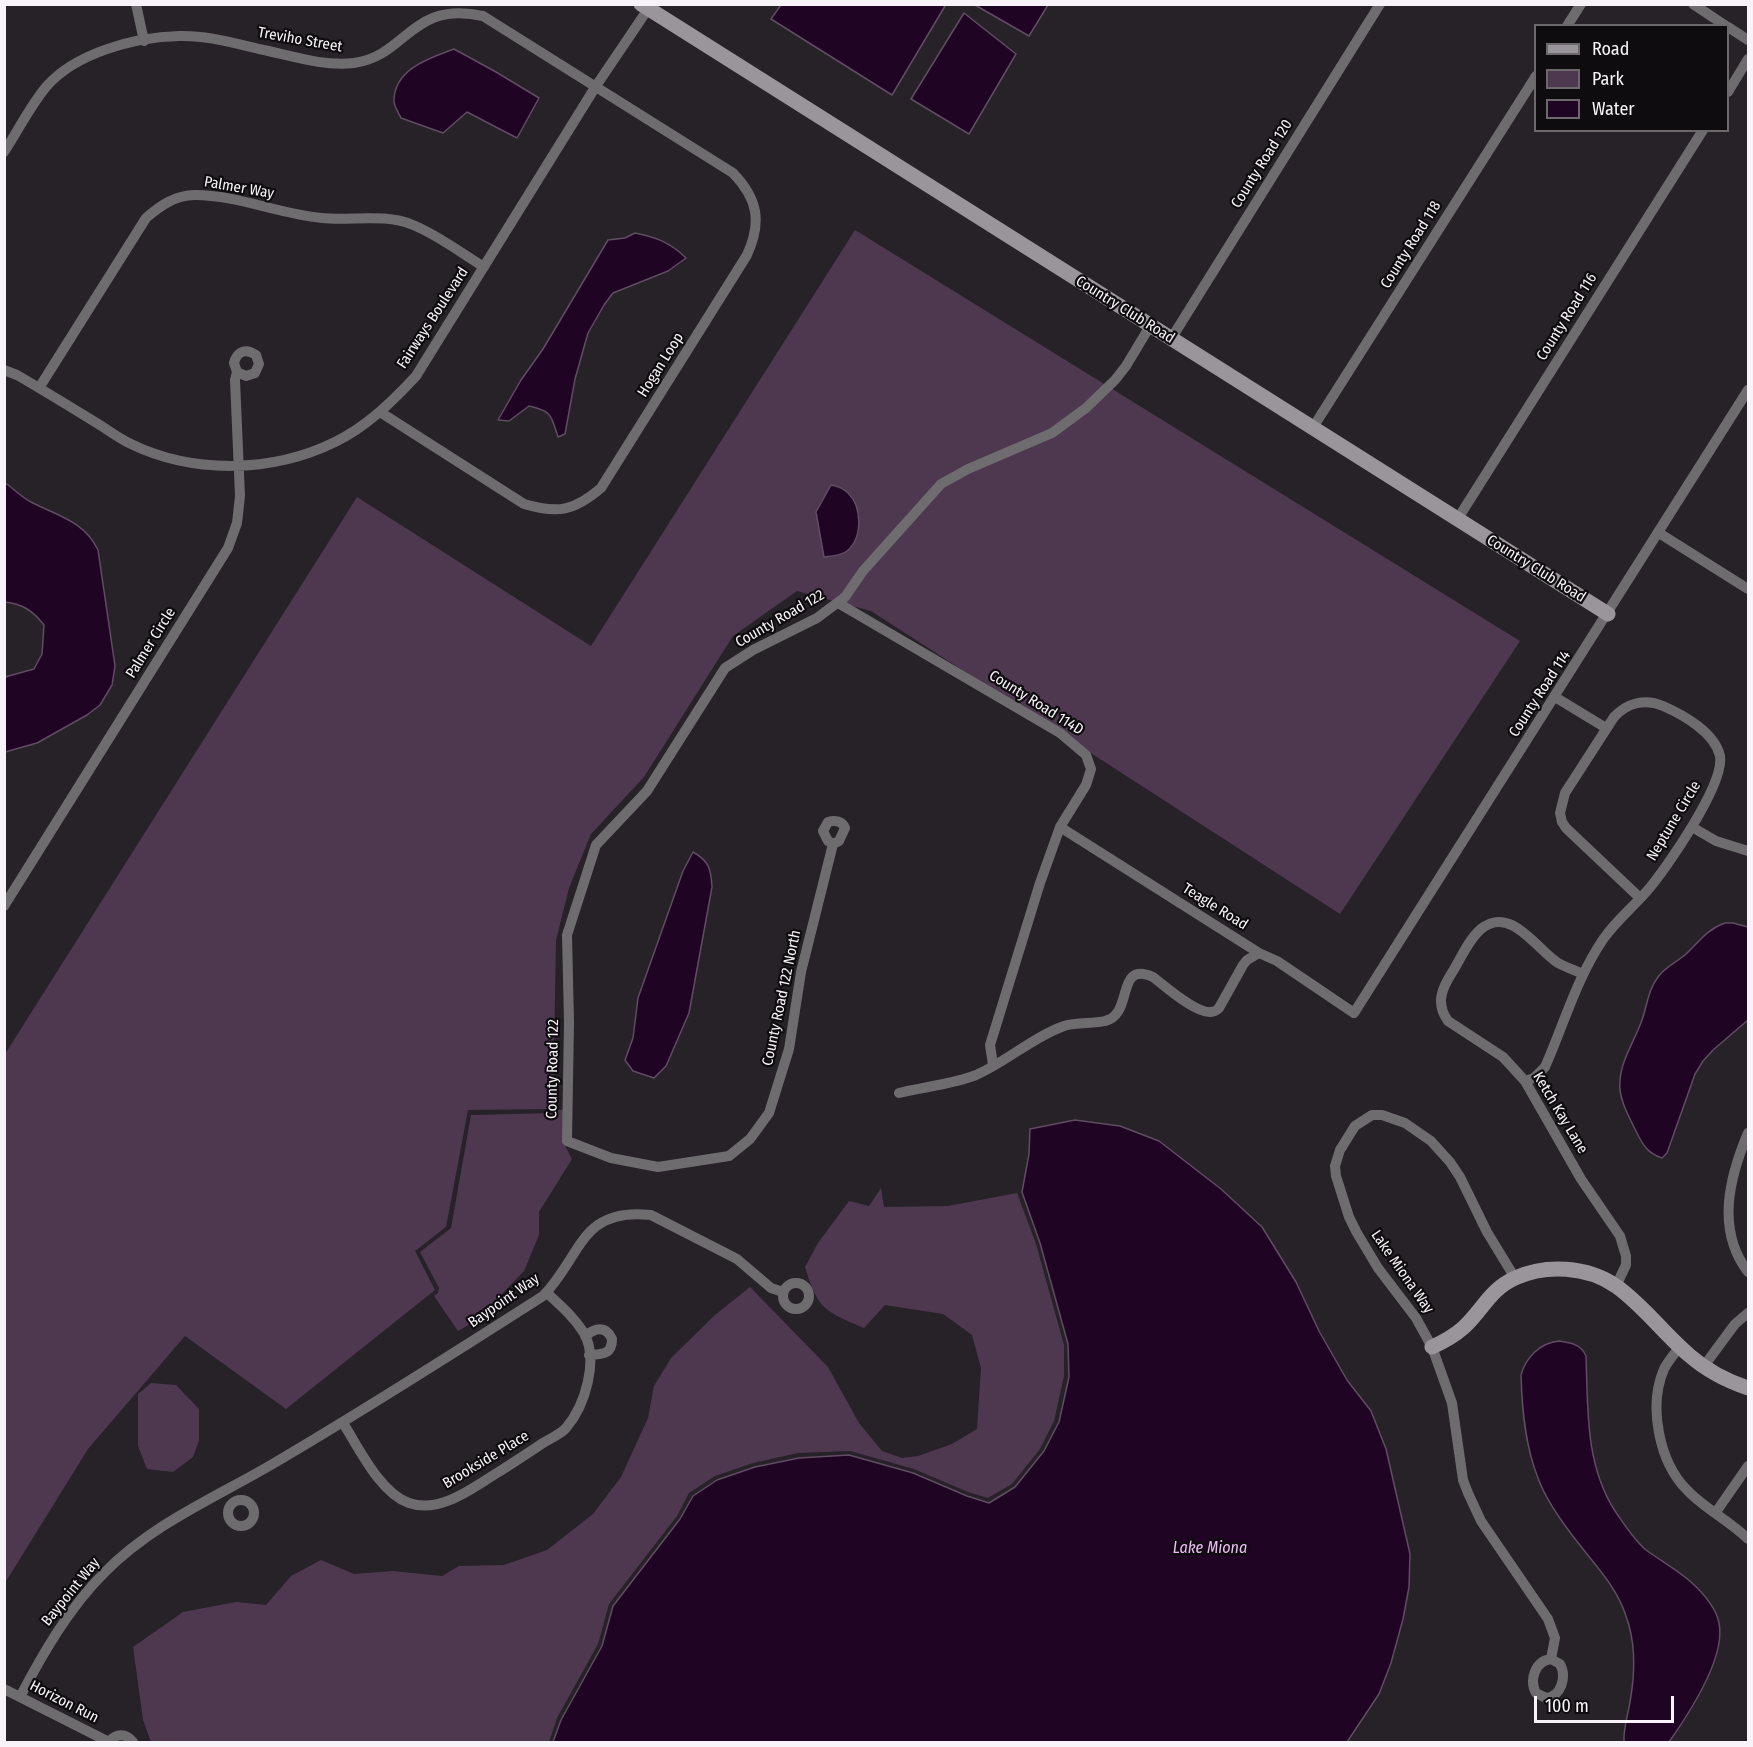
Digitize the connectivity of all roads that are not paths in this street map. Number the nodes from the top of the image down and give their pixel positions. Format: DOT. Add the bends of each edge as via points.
graph roads {
  1 [pos="136,4"];
  2 [pos="1380,4"];
  3 [pos="1581,4"];
  4 [pos="1693,4"];
  5 [pos="645,7"];
  6 [pos="1569,24"];
  7 [pos="1724,24"];
  8 [pos="1729,27"];
  9 [pos="1749,40"];
  10 [pos="144,41"];
  11 [pos="1749,59"];
  12 [pos="1534,79"];
  13 [pos="596,86"];
  14 [pos="1729,90"];
  15 [pos="1702,132"];
  16 [pos="4,152"];
  17 [pos="484,267"];
  18 [pos="1150,326"];
  19 [pos="1171,339"];
  20 [pos="4,370"];
  21 [pos="237,372"];
  22 [pos="39,388"];
  23 [pos="1749,390"];
  24 [pos="380,412"];
  25 [pos="1312,429"];
  26 [pos="238,466"];
  27 [pos="1457,520"];
  28 [pos="1659,533"];
  29 [pos="1749,589"];
  30 [pos="838,603"];
  31 [pos="1608,614"];
  32 [pos="1555,697"];
  33 [pos="1606,728"];
  34 [pos="1692,826"];
  35 [pos="1060,827"];
  36 [pos="833,844"];
  37 [pos="1749,851"];
  38 [pos="1641,898"];
  39 [pos="4,906"];
  40 [pos="1259,953"];
  41 [pos="1583,974"];
  42 [pos="1354,1013"];
  43 [pos="993,1065"];
  44 [pos="1525,1082"];
  45 [pos="899,1092"];
  46 [pos="1749,1133"];
  47 [pos="567,1141"];
  48 [pos="1749,1272"];
  49 [pos="1515,1278"];
  50 [pos="1616,1286"];
  51 [pos="783,1292"];
  52 [pos="547,1293"];
  53 [pos="1749,1313"];
  54 [pos="585,1336"];
  55 [pos="1432,1347"];
  56 [pos="1680,1347"];
  57 [pos="590,1355"];
  58 [pos="1704,1366"];
  59 [pos="1749,1388"];
  60 [pos="343,1423"];
  61 [pos="1749,1466"];
  62 [pos="229,1490"];
  63 [pos="236,1501"];
  64 [pos="1716,1512"];
  65 [pos="1749,1539"];
  66 [pos="1551,1659"];
  67 [pos="4,1689"];
  68 [pos="20,1697"];
  69 [pos="109,1742"];
  70 [pos="133,1743"];
  1 -- 10 [label="street"];
  2 -- 19 [label="street, County Road 120"];
  3 -- 6 [label="street"];
  4 -- 7 [label="street"];
  5 -- 13 [label="street, Fairways Boulevard"];
  5 -- 18 [label="street, Country Club Road"];
  8 -- 9 [label="street"];
  10 -- 13 [label="street, Treviho Street" via="202,37 330,63 357,63 372,57 430,15 457,9 483,16"];
  10 -- 16 [label="street, Treviho Street" via="88,55 70,65 45,88"];
  11 -- 14 [label="street"];
  12 -- 25 [label="street, County Road 118"];
  13 -- 17 [label="street, Fairways Boulevard"];
  13 -- 24 [label="street, Hogan Loop" via="732,173 746,186 756,219 755,238 747,255 601,488 585,502 567,509 546,510 524,504"];
  15 -- 27 [label="street, County Road 116"];
  17 -- 22 [label="street, Palmer Way" via="429,232 398,220 320,218 193,195 173,199 146,218"];
  17 -- 24 [label="street, Fairways Boulevard" via="416,376"];
  18 -- 19 [label="street, Country Club Road"];
  18 -- 30 [label="street, County Road 122" via="1126,366 1086,408 1052,433 941,484"];
  19 -- 25 [label="street, Country Club Road"];
  20 -- 22 [label="street, Fairways Boulevard"];
  21 -- 26 [label="street, Palmer Circle"];
  22 -- 26 [label="street, Fairways Boulevard" via="131,444 181,461"];
  23 -- 28 [label="street, County Road 114"];
  24 -- 26 [label="street, Fairways Boulevard" via="335,442 291,459"];
  25 -- 27 [label="street, Country Club Road"];
  26 -- 39 [label="street, Palmer Circle" via="237,523 228,548"];
  27 -- 31 [label="street, Country Club Road"];
  28 -- 29 [label="street"];
  28 -- 31 [label="street, County Road 114"];
  30 -- 35 [label="street, County Road 114D" via="1080,748 1089,760 1090,775"];
  30 -- 47 [label="street, County Road 122" via="725,668 647,791 596,845 567,935"];
  31 -- 32 [label="street, County Road 114"];
  32 -- 33 [label="street"];
  32 -- 42 [label="street, County Road 114"];
  33 -- 34 [label="street, Neptune Circle" via="1620,711 1650,702 1668,708 1707,735 1715,745 1720,765"];
  33 -- 38 [label="street, Neptune Circle" via="1565,793 1560,813 1562,822"];
  34 -- 37 [label="street" via="1716,841"];
  34 -- 38 [label="street, Neptune Circle"];
  35 -- 40 [label="street, Teagle Road"];
  35 -- 43 [label="street, County Road 114D" via="990,1045"];
  36 -- 47 [label="street, County Road 122 North" via="801,972 789,1049 769,1113 750,1139 729,1156 658,1167 611,1158"];
  38 -- 41 [label="street, Neptune Circle" via="1605,935"];
  40 -- 42 [label="street, Teagle Road" via="1268,955"];
  40 -- 43 [label="street" via="1243,965 1215,1011 1200,1010 1153,977 1137,974 1129,981 1116,1017 1067,1025"];
  41 -- 44 [label="street, Neptune Circle" via="1545,1067"];
  41 -- 44 [label="street, Ketch Kay Lane" via="1558,963 1519,928 1501,922 1490,924 1476,935 1443,987 1440,1005 1448,1021 1503,1057"];
  43 -- 45 [label="street" via="973,1076"];
  44 -- 50 [label="street, Ketch Kay Lane" via="1581,1179 1620,1236 1626,1265"];
  46 -- 48 [label="street" via="1737,1166 1728,1216 1735,1251"];
  49 -- 50 [label="street" via="1566,1269"];
  49 -- 55 [label="street" via="1488,1297 1464,1328"];
  49 -- 55 [label="street, Lake Miona Way" via="1486,1232 1460,1177 1442,1152 1394,1117 1372,1115 1362,1120 1337,1157 1336,1176 1342,1197 1368,1252"];
  50 -- 56 [label="street"];
  51 -- 52 [label="street, Baypoint Way" via="771,1288 737,1259 699,1238 651,1215 636,1213 616,1215 598,1223"];
  52 -- 54 [label="street, Brookside Place" via="576,1321"];
  52 -- 60 [label="street, Baypoint Way"];
  53 -- 58 [label="street" via="1735,1324"];
  54 -- 57 [label="street, Brookside Place"];
  54 -- 57 [label="street" via="600,1329 612,1339 606,1353"];
  55 -- 66 [label="street, Lake Miona Way" via="1452,1402 1467,1493 1481,1521 1548,1618 1555,1638"];
  56 -- 58 [label="street"];
  56 -- 64 [label="street" via="1670,1359 1660,1384 1657,1414 1663,1447 1685,1488"];
  57 -- 60 [label="street, Brookside Place" via="589,1378 581,1406 565,1429 438,1504 410,1503 396,1496 381,1482"];
  58 -- 59 [label="street"];
  60 -- 62 [label="street, Baypoint Way"];
  61 -- 64 [label="street"];
  62 -- 63 [label="street"];
  62 -- 68 [label="street, Baypoint Way" via="176,1516 103,1574 58,1632"];
  64 -- 65 [label="street"];
  67 -- 68 [label="street, Horizon Run"];
  68 -- 69 [label="street, Horizon Run"];
  69 -- 70 [label="street, Horizon Run" via="124,1735"];
}
